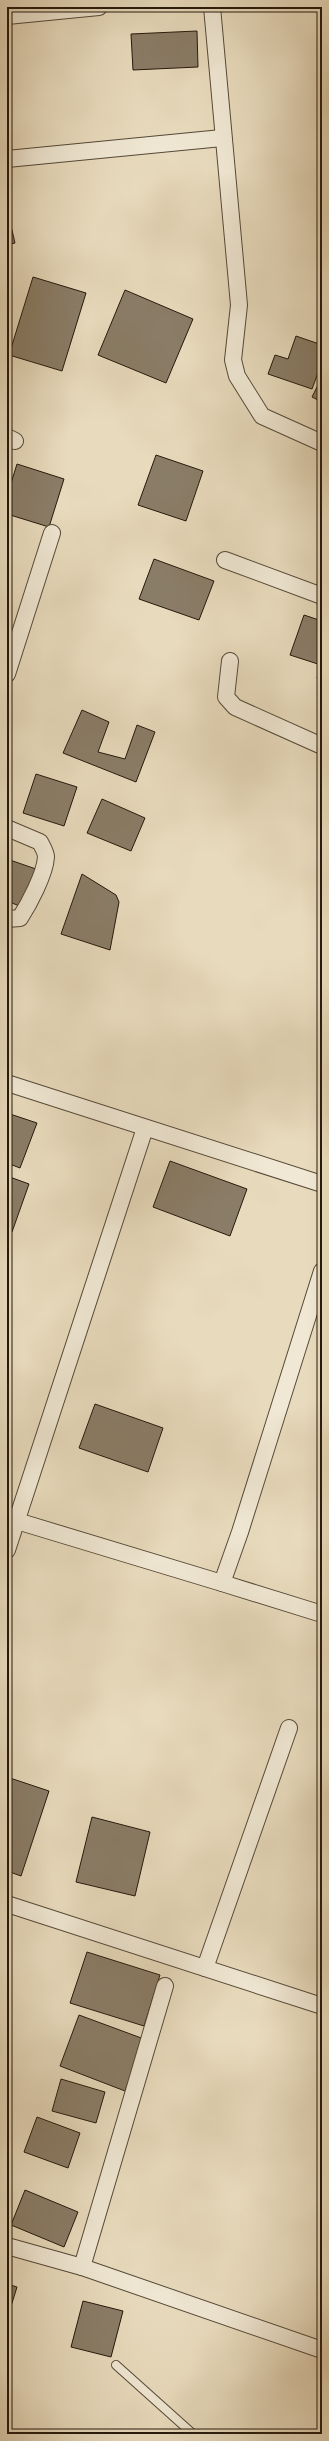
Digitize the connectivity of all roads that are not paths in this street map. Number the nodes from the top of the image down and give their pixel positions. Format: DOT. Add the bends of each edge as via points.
graph roads {
  1 [pos="99,7"];
  2 [pos="212,7"];
  3 [pos="65,9"];
  4 [pos="7,16"];
  5 [pos="222,138"];
  6 [pos="7,159"];
  7 [pos="322,443"];
  8 [pos="52,533"];
  9 [pos="225,560"];
  10 [pos="322,596"];
  11 [pos="230,661"];
  12 [pos="7,674"];
  13 [pos="322,746"];
  14 [pos="7,828"];
  15 [pos="7,919"];
  16 [pos="7,1082"];
  17 [pos="144,1128"];
  18 [pos="322,1184"];
  19 [pos="322,1271"];
  20 [pos="12,1520"];
  21 [pos="7,1550"];
  22 [pos="222,1583"];
  23 [pos="322,1614"];
  24 [pos="289,1728"];
  25 [pos="7,1904"];
  26 [pos="205,1968"];
  27 [pos="165,1986"];
  28 [pos="322,2006"];
  29 [pos="7,2246"];
  30 [pos="82,2268"];
  31 [pos="322,2350"];
  32 [pos="116,2365"];
  33 [pos="193,2434"];
  1 -- 3 [label="street"];
  2 -- 5 [label="street"];
  3 -- 4 [label="street"];
  5 -- 6 [label="street"];
  5 -- 7 [label="street" via="239,305 233,360 237,376 262,416"];
  8 -- 12 [label="street"];
  9 -- 10 [label="street"];
  11 -- 13 [label="street" via="226,697 235,707"];
  14 -- 15 [label="street" via="40,842 46,855 44,867 27,908 20,918"];
  16 -- 17 [label="street"];
  17 -- 18 [label="street"];
  17 -- 20 [label="street"];
  19 -- 22 [label="street"];
  20 -- 21 [label="street"];
  20 -- 22 [label="street"];
  22 -- 23 [label="street"];
  24 -- 26 [label="street"];
  25 -- 26 [label="street"];
  26 -- 28 [label="street"];
  27 -- 30 [label="street"];
  29 -- 30 [label="street"];
  30 -- 31 [label="street"];
  32 -- 33 [label="lane"];
}
